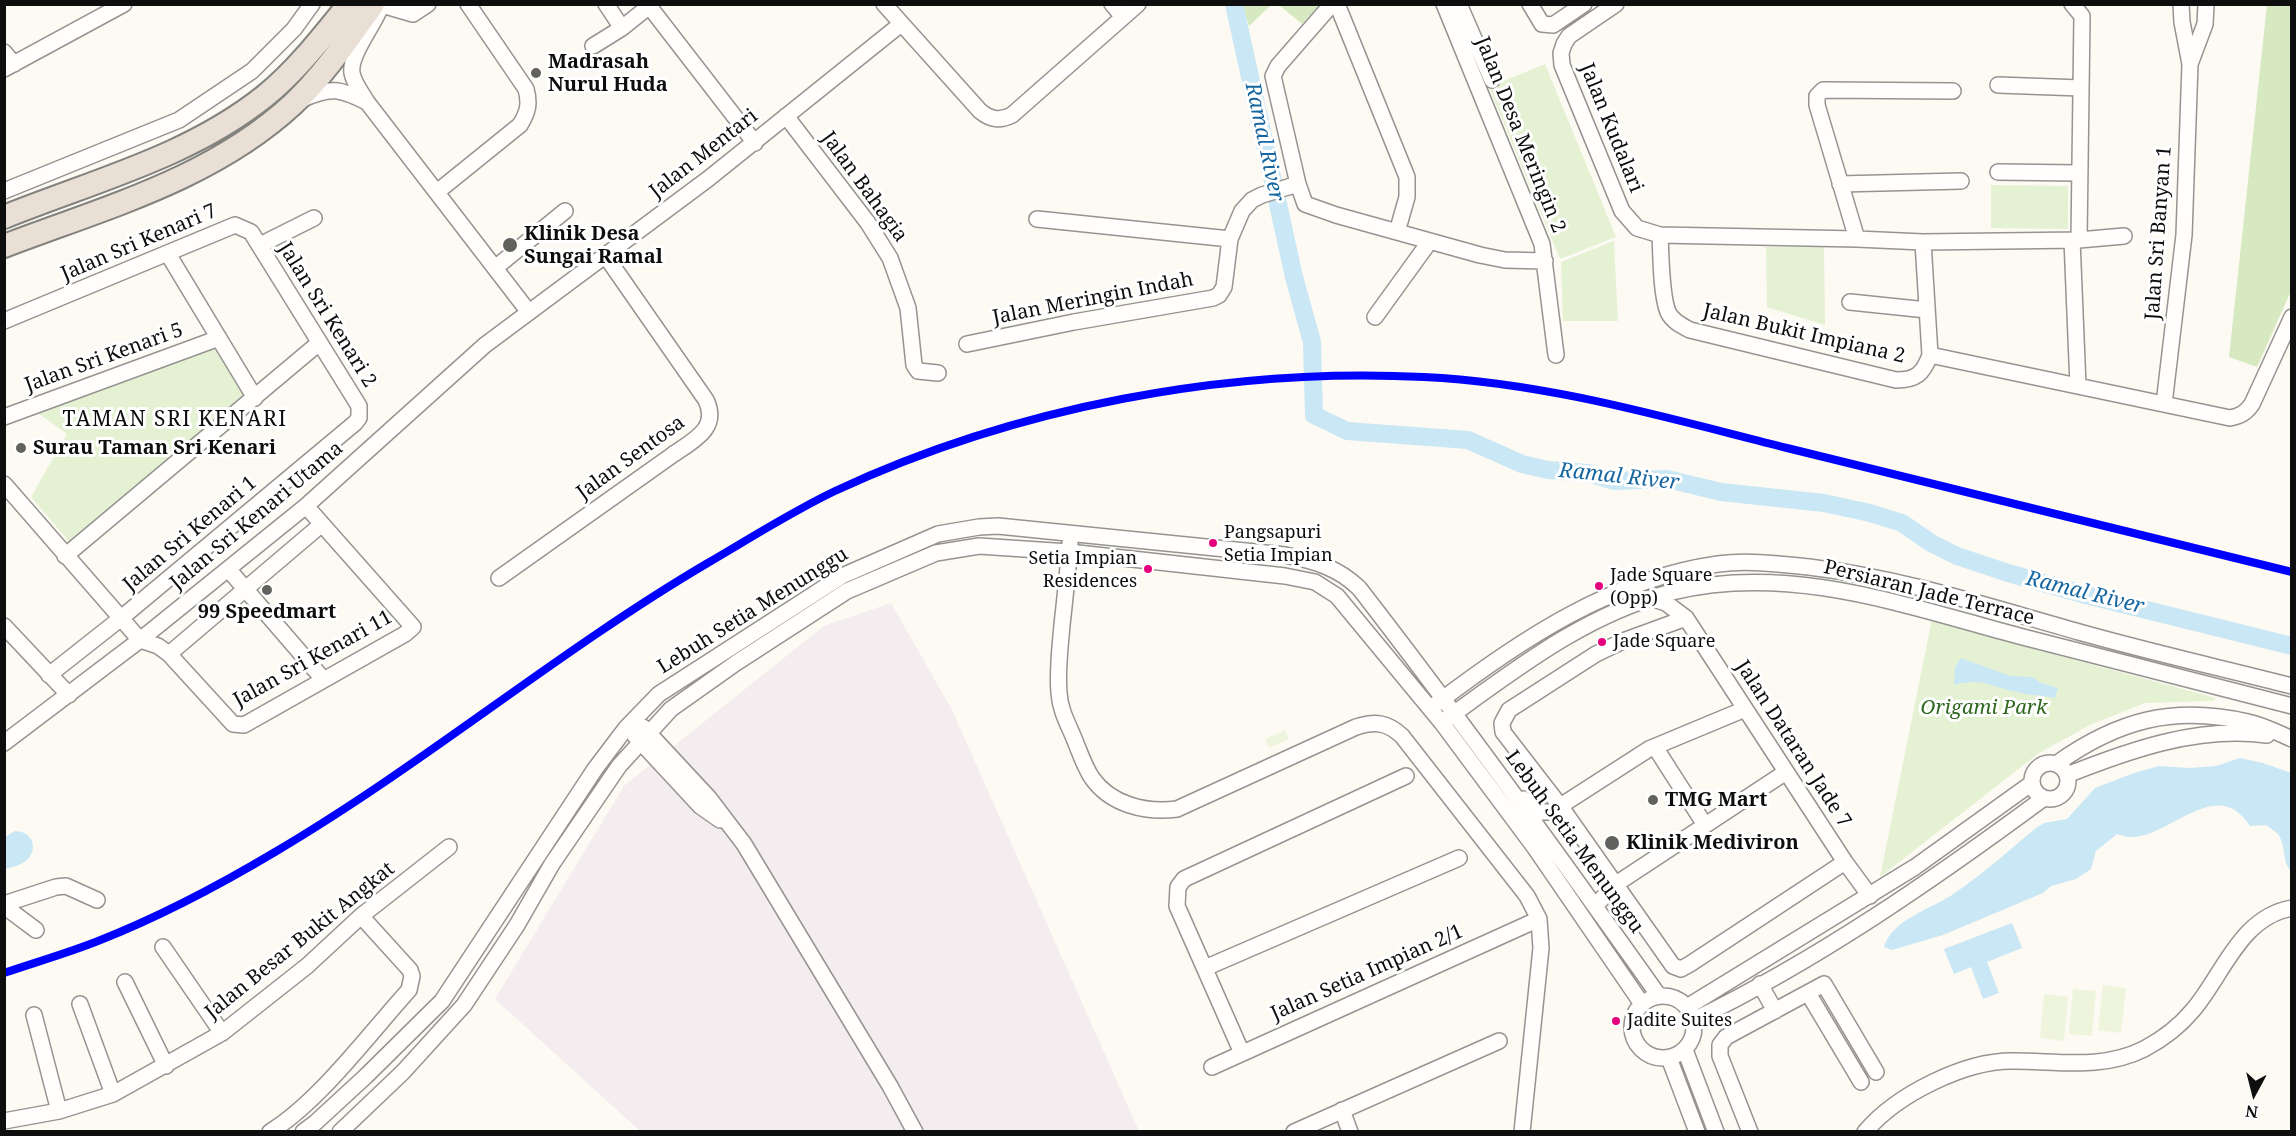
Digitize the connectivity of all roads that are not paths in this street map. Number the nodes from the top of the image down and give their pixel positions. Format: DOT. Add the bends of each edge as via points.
graph roads {
  1 [pos="124,4"];
  2 [pos="312,4"];
  3 [pos="349,4"];
  4 [pos="373,4"];
  5 [pos="428,4"];
  6 [pos="468,4"];
  7 [pos="606,4"];
  8 [pos="884,4"];
  9 [pos="1112,4"];
  10 [pos="1138,4"];
  11 [pos="1332,4"];
  12 [pos="1337,4"];
  13 [pos="1444,4"];
  14 [pos="1459,4"];
  15 [pos="1530,4"];
  16 [pos="1584,4"];
  17 [pos="1616,4"];
  18 [pos="2181,4"];
  19 [pos="2206,4"];
  20 [pos="382,5"];
  21 [pos="651,5"];
  22 [pos="2077,10"];
  23 [pos="1123,17"];
  24 [pos="901,24"];
  25 [pos="622,28"];
  26 [pos="593,46"];
  27 [pos="8,62"];
  28 [pos="2190,63"];
  29 [pos="1492,80"];
  30 [pos="1998,85"];
  31 [pos="2080,88"];
  32 [pos="1953,91"];
  33 [pos="295,102"];
  34 [pos="367,102"];
  35 [pos="786,116"];
  36 [pos="755,143"];
  37 [pos="1998,172"];
  38 [pos="2078,173"];
  39 [pos="1961,181"];
  40 [pos="1840,184"];
  41 [pos="1290,187"];
  42 [pos="4,191"];
  43 [pos="437,192"];
  44 [pos="565,211"];
  45 [pos="7,216"];
  46 [pos="314,218"];
  47 [pos="1037,219"];
  48 [pos="1397,232"];
  49 [pos="1660,235"];
  50 [pos="2124,236"];
  51 [pos="1230,239"];
  52 [pos="1857,239"];
  53 [pos="2076,240"];
  54 [pos="1430,241"];
  55 [pos="1923,242"];
  56 [pos="260,245"];
  57 [pos="4,246"];
  58 [pos="168,254"];
  59 [pos="605,255"];
  60 [pos="1545,261"];
  61 [pos="495,268"];
  62 [pos="1850,302"];
  63 [pos="1927,310"];
  64 [pos="528,311"];
  65 [pos="1375,317"];
  66 [pos="2292,317"];
  67 [pos="4,321"];
  68 [pos="219,338"];
  69 [pos="319,343"];
  70 [pos="967,344"];
  71 [pos="1929,355"];
  72 [pos="1557,356"];
  73 [pos="938,373"];
  74 [pos="2078,386"];
  75 [pos="255,398"];
  76 [pos="2164,404"];
  77 [pos="358,406"];
  78 [pos="4,417"];
  79 [pos="4,484"];
  80 [pos="306,506"];
  81 [pos="322,524"];
  82 [pos="1071,534"];
  83 [pos="1040,550"];
  84 [pos="1070,552"];
  85 [pos="1097,555"];
  86 [pos="65,556"];
  87 [pos="228,569"];
  88 [pos="500,578"];
  89 [pos="1699,587"];
  90 [pos="245,589"];
  91 [pos="1066,589"];
  92 [pos="1653,598"];
  93 [pos="1686,618"];
  94 [pos="120,619"];
  95 [pos="4,626"];
  96 [pos="140,640"];
  97 [pos="169,654"];
  98 [pos="50,675"];
  99 [pos="323,679"];
  100 [pos="2292,686"];
  101 [pos="69,695"];
  102 [pos="1444,698"];
  103 [pos="2292,706"];
  104 [pos="1431,708"];
  105 [pos="1745,709"];
  106 [pos="1455,713"];
  107 [pos="631,723"];
  108 [pos="1442,723"];
  109 [pos="645,738"];
  110 [pos="2291,739"];
  111 [pos="4,743"];
  112 [pos="1654,747"];
  113 [pos="661,763"];
  114 [pos="619,766"];
  115 [pos="2061,770"];
  116 [pos="1786,772"];
  117 [pos="1406,776"];
  118 [pos="2032,783"];
  119 [pos="1509,788"];
  120 [pos="2044,798"];
  121 [pos="1561,807"];
  122 [pos="1705,825"];
  123 [pos="732,829"];
  124 [pos="449,847"];
  125 [pos="1459,858"];
  126 [pos="1845,862"];
  127 [pos="1616,884"];
  128 [pos="1869,896"];
  129 [pos="97,900"];
  130 [pos="4,905"];
  131 [pos="1595,906"];
  132 [pos="2292,908"];
  133 [pos="361,916"];
  134 [pos="1539,918"];
  135 [pos="36,930"];
  136 [pos="1810,934"];
  137 [pos="163,947"];
  138 [pos="1820,952"];
  139 [pos="1205,968"];
  140 [pos="125,982"];
  141 [pos="1761,984"];
  142 [pos="1808,993"];
  143 [pos="1659,996"];
  144 [pos="80,1004"];
  145 [pos="1642,1004"];
  146 [pos="1775,1011"];
  147 [pos="1691,1013"];
  148 [pos="34,1015"];
  149 [pos="222,1033"];
  150 [pos="1499,1041"];
  151 [pos="1685,1050"];
  152 [pos="1242,1053"];
  153 [pos="1669,1058"];
  154 [pos="166,1066"];
  155 [pos="1212,1067"];
  156 [pos="1876,1072"];
  157 [pos="1861,1082"];
  158 [pos="113,1094"];
  159 [pos="1342,1110"];
  160 [pos="59,1112"];
  161 [pos="4,1121"];
  162 [pos="270,1131"];
  163 [pos="303,1131"];
  164 [pos="340,1131"];
  165 [pos="915,1131"];
  166 [pos="1294,1131"];
  167 [pos="1350,1131"];
  168 [pos="1522,1131"];
  169 [pos="1697,1131"];
  170 [pos="1716,1131"];
  171 [pos="1750,1131"];
  172 [pos="1865,1131"];
  1 -- 27 [label="street"];
  2 -- 42 [label="street" via="252,71 179,120"];
  3 -- 45 [label="highway" via="266,95 217,130 165,156"];
  4 -- 33 [label="highway" via="332,62"];
  5 -- 20 [label="street" via="413,14"];
  6 -- 43 [label="street" via="526,89 527,114 520,125"];
  7 -- 25 [label="street"];
  8 -- 24 [label="street"];
  9 -- 23 [label="street"];
  10 -- 23 [label="street"];
  11 -- 41 [label="street" via="1273,76"];
  12 -- 48 [label="street" via="1407,177 1407,197"];
  13 -- 60 [label="street, Jalan Desa Meringin 2" via="1536,227"];
  14 -- 29 [label="street, Jalan Desa Meringin 2"];
  15 -- 16 [label="street" via="1542,24 1553,25"];
  17 -- 49 [label="street, Jalan Kudalari" via="1569,36 1561,53 1562,65 1622,211 1637,228"];
  18 -- 28 [label="street, Jalan Sri Banyan 1"];
  19 -- 28 [label="street, Jalan Sri Banyan 1" via="2205,24"];
  20 -- 34 [label="street" via="353,62 352,72"];
  21 -- 25 [label="street"];
  21 -- 36 [label="street"];
  22 -- 31 [label="street"];
  23 -- 24 [label="street" via="1005,119 987,117 980,111"];
  24 -- 35 [label="street, Jalan Mentari"];
  25 -- 26 [label="street"];
  28 -- 76 [label="street, Jalan Sri Banyan 1" via="2184,235"];
  30 -- 31 [label="street"];
  31 -- 38 [label="street"];
  32 -- 40 [label="street" via="1822,90 1817,105"];
  33 -- 34 [label="street" via="333,89"];
  33 -- 57 [label="highway" via="260,132 172,183"];
  34 -- 43 [label="street"];
  35 -- 36 [label="street, Jalan Mentari"];
  35 -- 73 [label="street, Jalan Bahagia" via="890,258 908,308 914,365 918,371"];
  36 -- 59 [label="street, Jalan Mentari"];
  37 -- 38 [label="street"];
  38 -- 53 [label="street"];
  39 -- 40 [label="street"];
  40 -- 52 [label="street"];
  41 -- 48 [label="street" via="1308,205"];
  41 -- 51 [label="street, Jalan Meringin Indah" via="1252,200 1242,211"];
  43 -- 61 [label="street"];
  44 -- 61 [label="street"];
  46 -- 56 [label="street"];
  47 -- 51 [label="street"];
  48 -- 54 [label="street"];
  49 -- 52 [label="street"];
  49 -- 71 [label="street, Jalan Bukit Impiana 2" via="1669,314 1690,330 1896,380 1919,376"];
  50 -- 53 [label="street"];
  51 -- 70 [label="street, Jalan Meringin Indah" via="1224,287 1213,298"];
  52 -- 55 [label="street"];
  53 -- 55 [label="street"];
  53 -- 74 [label="street"];
  54 -- 60 [label="street" via="1492,258"];
  54 -- 65 [label="street"];
  55 -- 63 [label="street"];
  56 -- 58 [label="street, Jalan Sri Kenari 7" via="251,232 236,225"];
  56 -- 69 [label="street, Jalan Sri Kenari 2"];
  58 -- 67 [label="street, Jalan Sri Kenari 7"];
  58 -- 68 [label="street"];
  59 -- 64 [label="street, Jalan Mentari"];
  59 -- 88 [label="street, Jalan Sentosa" via="706,400 712,412 709,425"];
  60 -- 72 [label="street, Jalan Desa Meringin 2"];
  61 -- 64 [label="street"];
  62 -- 63 [label="street"];
  63 -- 71 [label="street"];
  64 -- 80 [label="street, Jalan Sri Kenari Utama"];
  66 -- 76 [label="street" via="2252,404 2240,416 2230,418"];
  68 -- 75 [label="street"];
  68 -- 78 [label="street, Jalan Sri Kenari 5"];
  69 -- 75 [label="street"];
  69 -- 77 [label="street, Jalan Sri Kenari 2"];
  71 -- 74 [label="street"];
  74 -- 76 [label="street"];
  75 -- 86 [label="street"];
  77 -- 94 [label="street, Jalan Sri Kenari 1" via="359,418 355,423"];
  79 -- 86 [label="street"];
  80 -- 81 [label="street"];
  80 -- 87 [label="street, Jalan Sri Kenari Utama"];
  81 -- 90 [label="street"];
  81 -- 99 [label="street, Jalan Sri Kenari 11" via="413,627"];
  82 -- 84 [label="street"];
  82 -- 102 [label="street, Lebuh Setia Menunggu" via="1285,555 1330,566 1359,588"];
  82 -- 107 [label="street, Lebuh Setia Menunggu" via="979,527 939,534 917,543 842,576 659,694"];
  83 -- 84 [label="street, Lebuh Setia Menunggu"];
  83 -- 91 [label="street" via="1058,564"];
  83 -- 109 [label="street, Lebuh Setia Menunggu" via="958,548 936,553 847,591 700,687 671,709"];
  84 -- 85 [label="street, Lebuh Setia Menunggu"];
  84 -- 91 [label="street"];
  85 -- 91 [label="street" via="1084,560 1071,575"];
  85 -- 104 [label="street" via="1316,582 1337,596"];
  86 -- 94 [label="street"];
  87 -- 90 [label="street"];
  87 -- 96 [label="street, Jalan Sri Kenari Utama"];
  89 -- 92 [label="street, Persiaran Jade Terrace"];
  89 -- 93 [label="street" via="1685,602"];
  89 -- 103 [label="street, Persiaran Jade Terrace" via="1780,583 1857,594"];
  90 -- 97 [label="street"];
  90 -- 99 [label="street"];
  91 -- 134 [label="street" via="1059,663 1061,706 1099,787 1126,804 1162,811 1177,809 1356,727 1383,723 1402,736 1527,896"];
  92 -- 93 [label="street"];
  92 -- 106 [label="street, Persiaran Jade Terrace" via="1594,622 1558,642"];
  93 -- 105 [label="street, Jalan Dataran Jade 7"];
  93 -- 121 [label="street" via="1596,654 1509,710 1502,723 1503,732"];
  94 -- 96 [label="street"];
  94 -- 98 [label="street, Jalan Sri Kenari 1"];
  95 -- 98 [label="street"];
  96 -- 97 [label="street"];
  96 -- 101 [label="street, Jalan Sri Kenari Utama"];
  97 -- 99 [label="street, Jalan Sri Kenari 11" via="233,724 244,725"];
  98 -- 101 [label="street"];
  100 -- 102 [label="street, Persiaran Jade Terrace" via="1885,579 1778,563 1720,564 1666,575 1619,591 1575,610"];
  101 -- 111 [label="street, Jalan Sri Kenari Utama"];
  102 -- 104 [label="street, Persiaran Jade Terrace"];
  102 -- 106 [label="street, Lebuh Setia Menunggu"];
  104 -- 108 [label="street, Lebuh Setia Menunggu"];
  105 -- 112 [label="street"];
  105 -- 116 [label="street, Jalan Dataran Jade 7"];
  106 -- 108 [label="street, Persiaran Jade Terrace"];
  106 -- 119 [label="street, Lebuh Setia Menunggu"];
  107 -- 109 [label="street"];
  107 -- 163 [label="street, Lebuh Setia Menunggu" via="595,769 442,1001"];
  108 -- 145 [label="street, Lebuh Setia Menunggu" via="1535,848"];
  109 -- 113 [label="street"];
  109 -- 114 [label="street, Lebuh Setia Menunggu"];
  109 -- 123 [label="street" via="709,798"];
  110 -- 115 [label="street" via="2249,733 2197,735"];
  110 -- 115 [label="street" via="2250,722 2194,715 2152,717 2082,745"];
  112 -- 121 [label="street"];
  112 -- 122 [label="street"];
  113 -- 114 [label="street" via="635,757"];
  113 -- 123 [label="street" via="700,806"];
  114 -- 164 [label="street" via="464,1005 403,1072"];
  115 -- 118 [label="street" via="2042,765 2036,769"];
  115 -- 120 [label="street" via="2068,782 2062,794"];
  116 -- 122 [label="street"];
  116 -- 126 [label="street, Jalan Dataran Jade 7"];
  117 -- 139 [label="street" via="1184,879 1178,887 1178,906"];
  118 -- 120 [label="street"];
  118 -- 128 [label="street"];
  119 -- 121 [label="street" via="1542,812"];
  119 -- 131 [label="street, Lebuh Setia Menunggu"];
  120 -- 138 [label="street" via="1948,868"];
  121 -- 127 [label="street"];
  122 -- 127 [label="street"];
  123 -- 165 [label="street"];
  124 -- 133 [label="street, Jalan Besar Bukit Angkat"];
  125 -- 139 [label="street"];
  126 -- 127 [label="street" via="1681,969 1668,960"];
  126 -- 128 [label="street, Jalan Dataran Jade 7"];
  127 -- 131 [label="street"];
  128 -- 136 [label="street"];
  129 -- 130 [label="street" via="66,886"];
  130 -- 135 [label="street"];
  131 -- 143 [label="street, Lebuh Setia Menunggu"];
  132 -- 172 [label="street" via="2268,917 2247,933 2193,1010 2170,1034 2142,1050 2112,1061 2081,1064 2010,1061 1979,1065 1920,1089"];
  133 -- 149 [label="street, Jalan Besar Bukit Angkat" via="307,966"];
  133 -- 162 [label="street" via="410,970 409,990 320,1090 288,1121"];
  134 -- 152 [label="street, Jalan Setia Impian 2/1"];
  134 -- 168 [label="street" via="1541,948"];
  136 -- 138 [label="street"];
  136 -- 147 [label="street"];
  137 -- 149 [label="street"];
  138 -- 141 [label="street"];
  139 -- 152 [label="street"];
  140 -- 154 [label="street"];
  141 -- 146 [label="street"];
  141 -- 147 [label="street"];
  142 -- 146 [label="street"];
  142 -- 156 [label="street" via="1824,984"];
  142 -- 157 [label="street"];
  143 -- 145 [label="street"];
  143 -- 147 [label="street" via="1679,1000"];
  144 -- 158 [label="street"];
  145 -- 153 [label="street" via="1633,1018 1635,1040 1651,1056"];
  146 -- 171 [label="street" via="1726,1037 1720,1045 1720,1056"];
  147 -- 151 [label="street" via="1694,1036"];
  148 -- 160 [label="street"];
  149 -- 154 [label="street, Jalan Besar Bukit Angkat"];
  150 -- 159 [label="street"];
  151 -- 153 [label="street"];
  151 -- 170 [label="street"];
  152 -- 155 [label="street, Jalan Setia Impian 2/1"];
  153 -- 169 [label="street"];
  154 -- 158 [label="street, Jalan Besar Bukit Angkat"];
  158 -- 160 [label="street, Jalan Besar Bukit Angkat"];
  159 -- 166 [label="street"];
  159 -- 167 [label="street"];
  160 -- 161 [label="street, Jalan Besar Bukit Angkat"];
}
